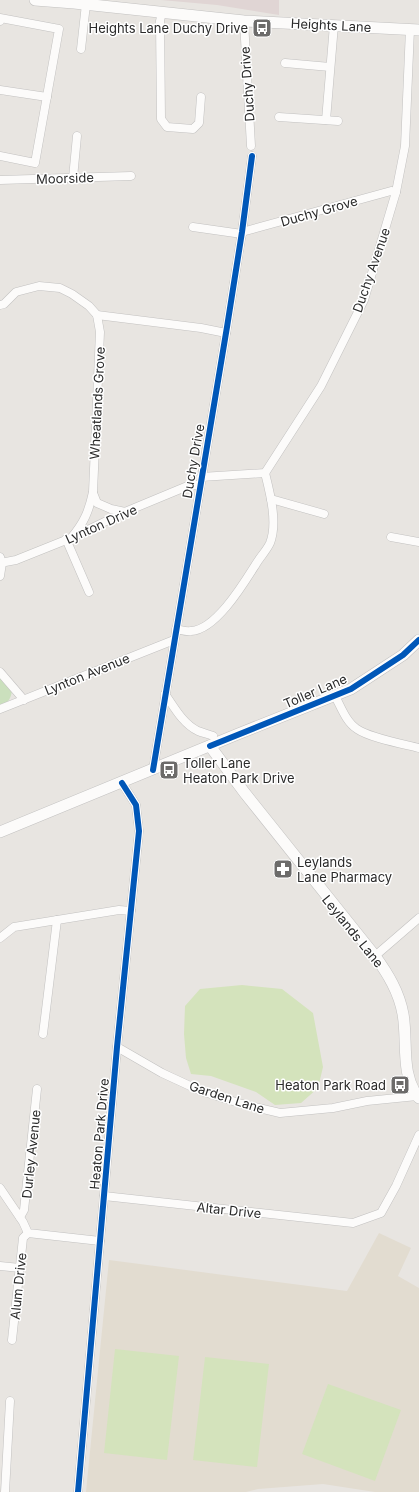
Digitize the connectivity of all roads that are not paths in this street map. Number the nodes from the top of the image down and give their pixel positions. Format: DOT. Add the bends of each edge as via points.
graph roads {
  1 [pos="35,0"];
  2 [pos="86,4"];
  3 [pos="162,12"];
  4 [pos="0,21"];
  5 [pos="244,21"];
  6 [pos="334,25"];
  7 [pos="414,30"];
  8 [pos="81,49"];
  9 [pos="285,63"];
  10 [pos="330,67"];
  11 [pos="0,90"];
  12 [pos="46,97"];
  13 [pos="201,97"];
  14 [pos="279,117"];
  15 [pos="326,120"];
  16 [pos="338,121"];
  17 [pos="77,136"];
  18 [pos="251,146"];
  19 [pos="0,156"];
  20 [pos="252,156"];
  21 [pos="131,176"];
  22 [pos="72,178"];
  23 [pos="0,180"];
  24 [pos="396,192"];
  25 [pos="193,227"];
  26 [pos="242,233"];
  27 [pos="0,305"];
  28 [pos="97,315"];
  29 [pos="226,333"];
  30 [pos="265,473"];
  31 [pos="201,481"];
  32 [pos="93,492"];
  33 [pos="271,499"];
  34 [pos="126,512"];
  35 [pos="324,514"];
  36 [pos="391,537"];
  37 [pos="68,538"];
  38 [pos="419,542"];
  39 [pos="1,561"];
  40 [pos="0,576"];
  41 [pos="89,592"];
  42 [pos="176,629"];
  43 [pos="174,640"];
  44 [pos="419,640"];
  45 [pos="0,672"];
  46 [pos="165,694"];
  47 [pos="335,696"];
  48 [pos="24,700"];
  49 [pos="0,709"];
  50 [pos="211,741"];
  51 [pos="419,748"];
  52 [pos="153,770"];
  53 [pos="122,783"];
  54 [pos="0,832"];
  55 [pos="131,911"];
  56 [pos="419,918"];
  57 [pos="57,920"];
  58 [pos="0,938"];
  59 [pos="375,956"];
  60 [pos="43,1034"];
  61 [pos="117,1047"];
  62 [pos="37,1089"];
  63 [pos="418,1097"];
  64 [pos="419,1135"];
  65 [pos="0,1188"];
  66 [pos="104,1196"];
  67 [pos="20,1217"];
  68 [pos="28,1233"];
  69 [pos="100,1242"];
  70 [pos="0,1266"];
  71 [pos="20,1268"];
  72 [pos="12,1340"];
  73 [pos="10,1401"];
  74 [pos="5,1492"];
  75 [pos="78,1492"];
  1 -- 2 [label="street, Heights Lane"];
  2 -- 3 [label="street, Heights Lane"];
  2 -- 8 [label="street"];
  3 -- 5 [label="street, Heights Lane"];
  3 -- 13 [label="street" via="161,119 167,127 193,129 199,123"];
  4 -- 12 [label="street" via="0,18 59,29"];
  5 -- 6 [label="street, Heights Lane"];
  5 -- 18 [label="street, Duchy Drive"];
  6 -- 7 [label="street, Heights Lane"];
  6 -- 10 [label="street"];
  7 -- 24 [label="street, Duchy Avenue" via="405,146"];
  9 -- 10 [label="street"];
  10 -- 15 [label="street"];
  11 -- 12 [label="street"];
  12 -- 19 [label="street" via="35,163"];
  14 -- 15 [label="street"];
  15 -- 16 [label="street"];
  17 -- 22 [label="street"];
  20 -- 26 [label="street, Duchy Drive"];
  21 -- 22 [label="street, Moorside"];
  22 -- 23 [label="street, Moorside"];
  24 -- 26 [label="street, Duchy Grove" via="391,191"];
  24 -- 30 [label="street, Duchy Avenue" via="364,300 321,386"];
  25 -- 26 [label="street"];
  26 -- 29 [label="street, Duchy Drive"];
  27 -- 28 [label="street" via="16,292 39,286 60,288 89,306"];
  28 -- 29 [label="street"];
  28 -- 32 [label="street, Wheatlands Grove" via="100,332"];
  29 -- 31 [label="street, Duchy Drive"];
  30 -- 31 [label="street"];
  30 -- 33 [label="street"];
  31 -- 34 [label="street, Lynton Drive"];
  31 -- 42 [label="street, Duchy Drive"];
  32 -- 34 [label="street" via="97,503"];
  32 -- 37 [label="street, Wheatlands Grove" via="89,510 78,529"];
  33 -- 35 [label="street"];
  33 -- 42 [label="street" via="273,526 270,543 231,601 218,616 204,626 192,632"];
  34 -- 37 [label="street, Lynton Drive"];
  36 -- 38 [label="street"];
  37 -- 39 [label="street, Lynton Drive" via="16,560"];
  37 -- 41 [label="street"];
  39 -- 40 [label="street"];
  42 -- 43 [label="street, Duchy Drive"];
  43 -- 46 [label="street, Duchy Drive"];
  43 -- 48 [label="street, Lynton Avenue"];
  44 -- 47 [label="street, Toller Lane" via="403,655"];
  45 -- 48 [label="street"];
  46 -- 50 [label="street" via="189,725"];
  46 -- 52 [label="street, Duchy Drive"];
  47 -- 50 [label="street, Toller Lane"];
  47 -- 51 [label="street" via="345,716 356,729"];
  48 -- 49 [label="street, Lynton Avenue"];
  50 -- 52 [label="street, Toller Lane"];
  50 -- 59 [label="street, Leylands Lane" via="253,804"];
  52 -- 53 [label="street, Toller Lane"];
  53 -- 54 [label="street, Toller Lane"];
  53 -- 55 [label="street, Heaton Park Drive" via="136,805 139,831"];
  55 -- 57 [label="street" via="119,910"];
  55 -- 61 [label="street, Heaton Park Drive"];
  56 -- 59 [label="street"];
  57 -- 58 [label="street" via="14,927"];
  57 -- 60 [label="street"];
  59 -- 63 [label="street, Leylands Lane" via="399,997 404,1020 407,1074"];
  61 -- 63 [label="street, Garden Lane" via="162,1073 201,1091 280,1113"];
  61 -- 66 [label="street, Heaton Park Drive"];
  62 -- 67 [label="street, Durley Avenue" via="24,1210"];
  64 -- 66 [label="street, Altar Drive" via="381,1213 353,1223"];
  65 -- 67 [label="street"];
  66 -- 69 [label="street, Heaton Park Drive"];
  67 -- 68 [label="street"];
  68 -- 69 [label="street"];
  68 -- 71 [label="street, Alum Drive" via="23,1238"];
  69 -- 75 [label="street, Heaton Park Drive"];
  70 -- 71 [label="street"];
  71 -- 72 [label="street, Alum Drive"];
  73 -- 74 [label="street"];
}
